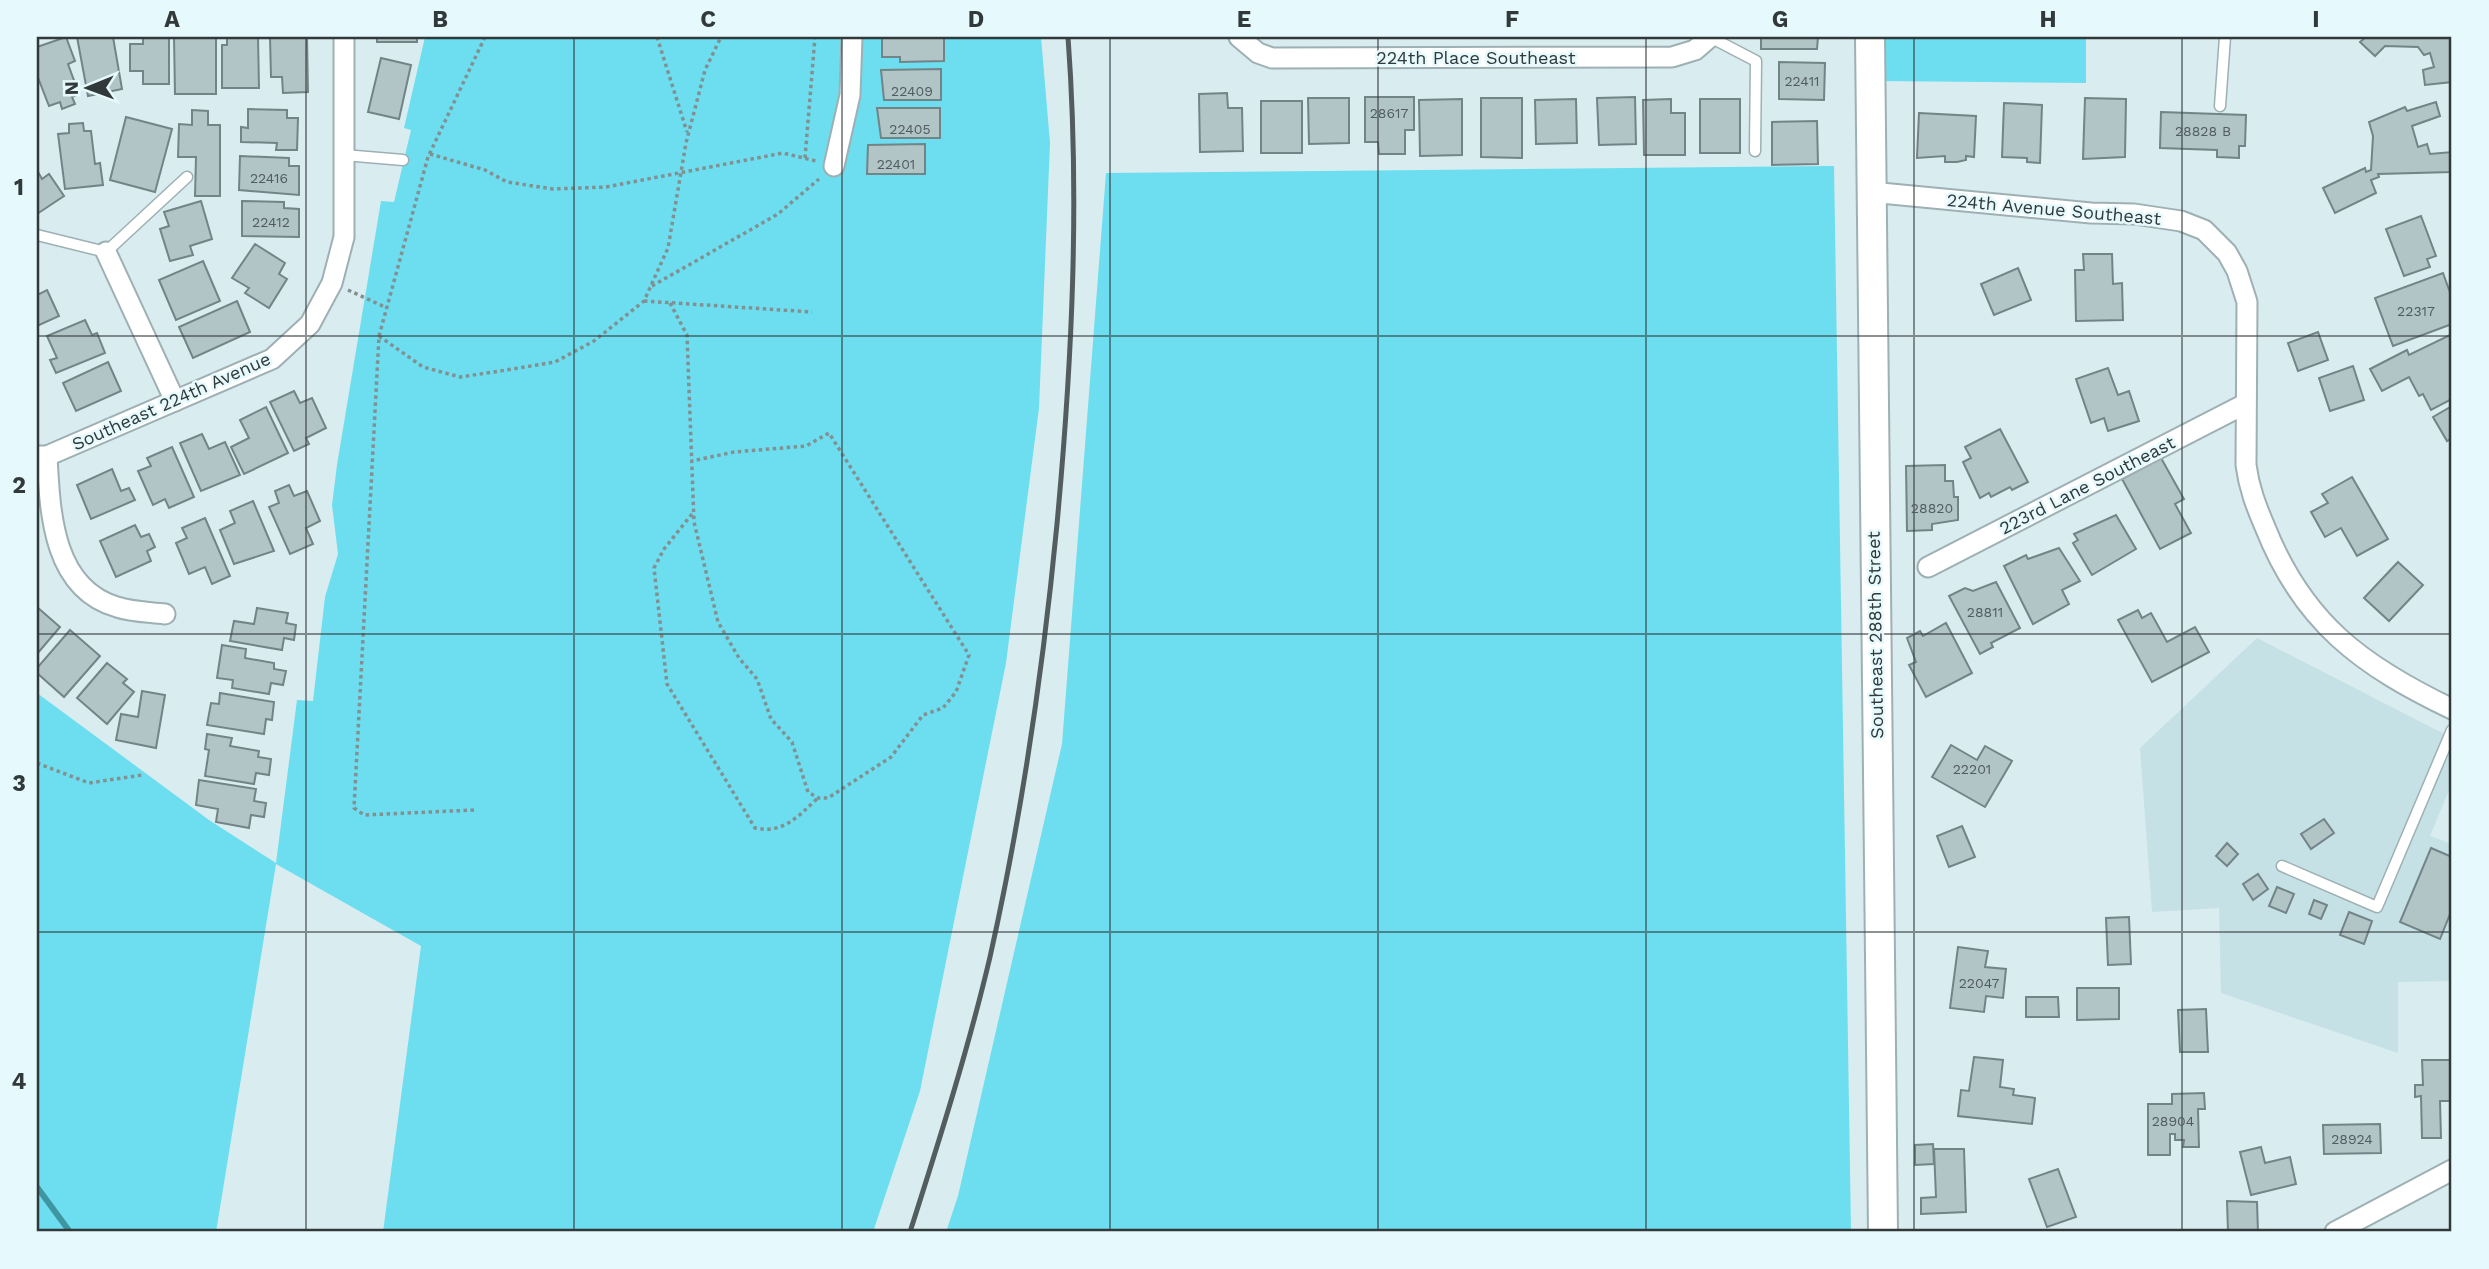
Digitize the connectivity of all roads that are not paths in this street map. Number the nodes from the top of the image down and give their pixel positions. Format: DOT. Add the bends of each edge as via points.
graph roads {
  1 [pos="344,37"];
  2 [pos="852,37"];
  3 [pos="1710,37"];
  4 [pos="1870,37"];
  5 [pos="2225,37"];
  6 [pos="1240,38"];
  7 [pos="2220,106"];
  8 [pos="1755,151"];
  9 [pos="344,155"];
  10 [pos="403,160"];
  11 [pos="834,166"];
  12 [pos="187,177"];
  13 [pos="1870,192"];
  14 [pos="37,235"];
  15 [pos="106,252"];
  16 [pos="174,401"];
  17 [pos="2245,404"];
  18 [pos="42,456"];
  19 [pos="1928,567"];
  20 [pos="165,614"];
  21 [pos="2452,709"];
  22 [pos="2452,730"];
  23 [pos="2282,866"];
  24 [pos="2452,1170"];
  25 [pos="1883,1232"];
  26 [pos="2335,1232"];
  1 -- 9 [label="street"];
  2 -- 11 [label="street" via="850,95"];
  3 -- 6 [label="street, 224th Place Southeast" via="1695,50 1658,57 1272,58"];
  3 -- 8 [label="lane" via="1756,61"];
  4 -- 13 [label="street, Southeast 288th Street"];
  5 -- 7 [label="lane"];
  9 -- 10 [label="lane"];
  9 -- 16 [label="street, Southeast 224th Avenue" via="344,237 329,292 310,324 272,359"];
  12 -- 15 [label="lane"];
  13 -- 17 [label="street, 224th Avenue Southeast" via="2134,214 2181,221 2204,230 2227,253 2247,302"];
  13 -- 25 [label="street, Southeast 288th Street"];
  14 -- 15 [label="lane"];
  15 -- 16 [label="street"];
  16 -- 18 [label="street, Southeast 224th Avenue"];
  17 -- 19 [label="street, 223rd Lane Southeast"];
  17 -- 21 [label="street" via="2249,487 2273,547 2306,606 2334,634 2403,686"];
  18 -- 20 [label="street" via="54,536 72,574 99,600 118,608"];
  22 -- 23 [label="lane" via="2377,907"];
  24 -- 26 [label="street"];
}
